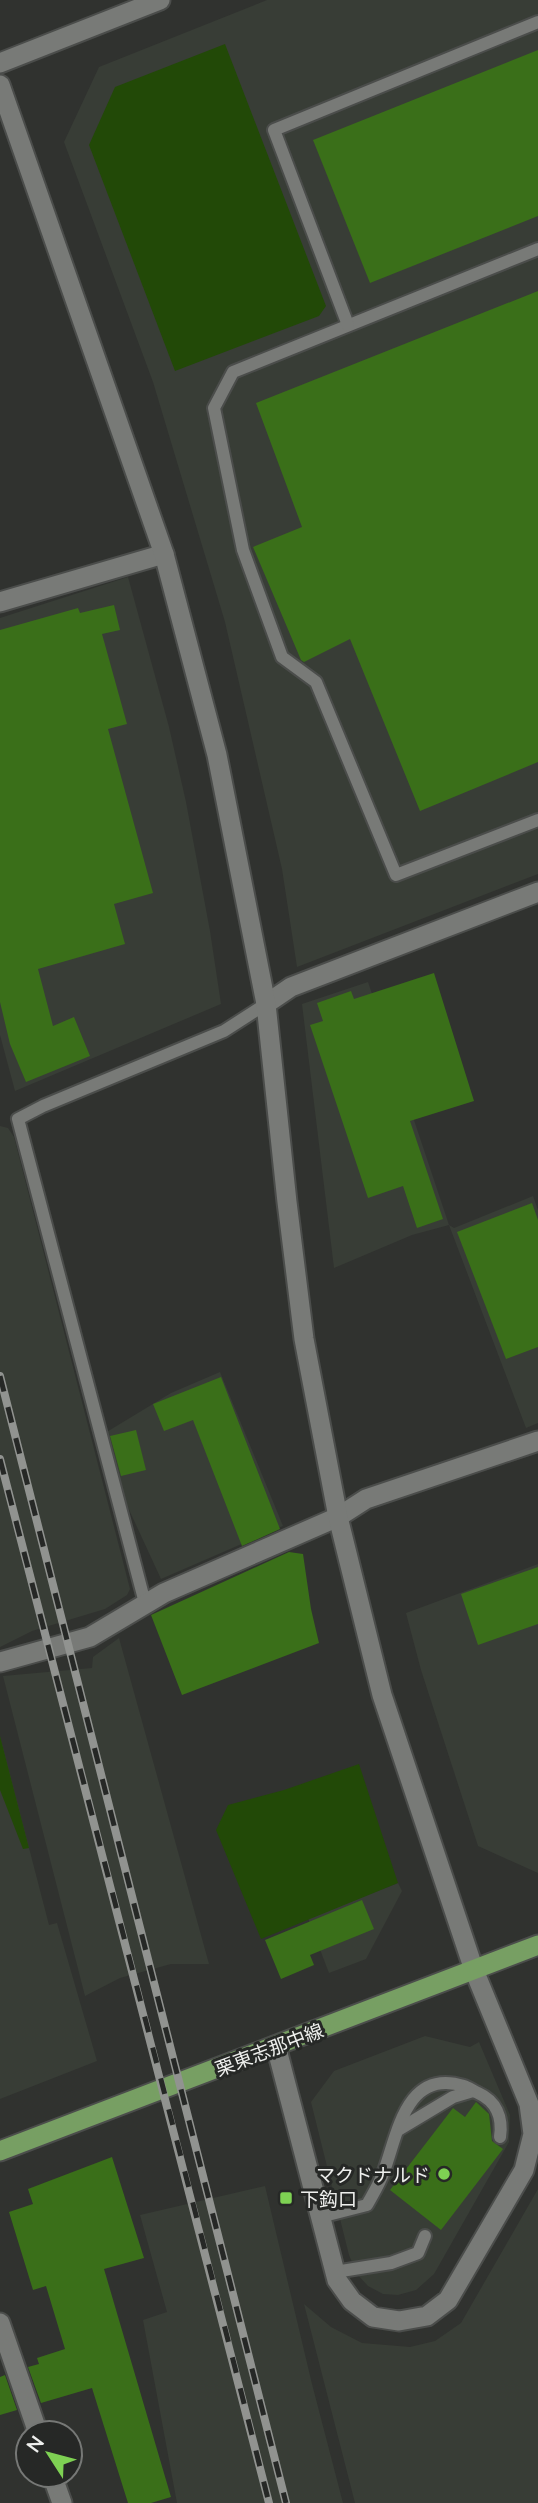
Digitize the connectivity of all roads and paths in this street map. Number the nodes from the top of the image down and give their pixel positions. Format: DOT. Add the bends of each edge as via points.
graph roads {
  1 [pos="160,0"];
  2 [pos="538,22"];
  3 [pos="0,63"];
  4 [pos="0,85"];
  5 [pos="538,248"];
  6 [pos="348,325"];
  7 [pos="164,554"];
  8 [pos="0,602"];
  9 [pos="538,820"];
  10 [pos="538,891"];
  11 [pos="267,1004"];
  12 [pos="538,1441"];
  13 [pos="338,1517"];
  14 [pos="145,1603"];
  15 [pos="0,1662"];
  16 [pos="538,1945"];
  17 [pos="474,1970"];
  18 [pos="276,2046"];
  19 [pos="472,2091"];
  20 [pos="398,2130"];
  21 [pos="499,2137"];
  22 [pos="0,2151"];
  23 [pos="320,2217"];
  24 [pos="425,2236"];
  25 [pos="335,2272"];
  26 [pos="0,2323"];
  27 [pos="33,2419"];
  1 -- 3 [label="street"];
  2 -- 6 [label="lane" via="274,130"];
  4 -- 7 [label="street"];
  5 -- 6 [label="lane"];
  6 -- 9 [label="lane" via="233,372 214,408 243,550 282,657 316,682 396,875"];
  7 -- 8 [label="street"];
  7 -- 11 [label="street" via="217,755"];
  10 -- 11 [label="street" via="291,987"];
  11 -- 13 [label="street" via="304,1339"];
  11 -- 14 [label="lane" via="224,1031 18,1119"];
  12 -- 13 [label="street" via="366,1499"];
  13 -- 14 [label="street"];
  13 -- 17 [label="street" via="382,1695"];
  14 -- 15 [label="street" via="90,1637"];
  16 -- 17 [label="main road, 栗東志那中線"];
  17 -- 18 [label="main road, 栗東志那中線"];
  17 -- 25 [label="street" via="529,2104 533,2134 524,2170 448,2300 427,2316 398,2321 373,2317 352,2301"];
  18 -- 22 [label="main road, 栗東志那中線"];
  18 -- 23 [label="street"];
  19 -- 20 [label="lane" via="453,2097"];
  19 -- 20 [label="lane" via="440,2083 416,2093"];
  19 -- 21 [label="lane" via="495,2106"];
  20 -- 23 [label="lane" via="367,2205"];
  23 -- 25 [label="street"];
  24 -- 25 [label="lane" via="418,2253 391,2263"];
  26 -- 27 [label="street"];
}
